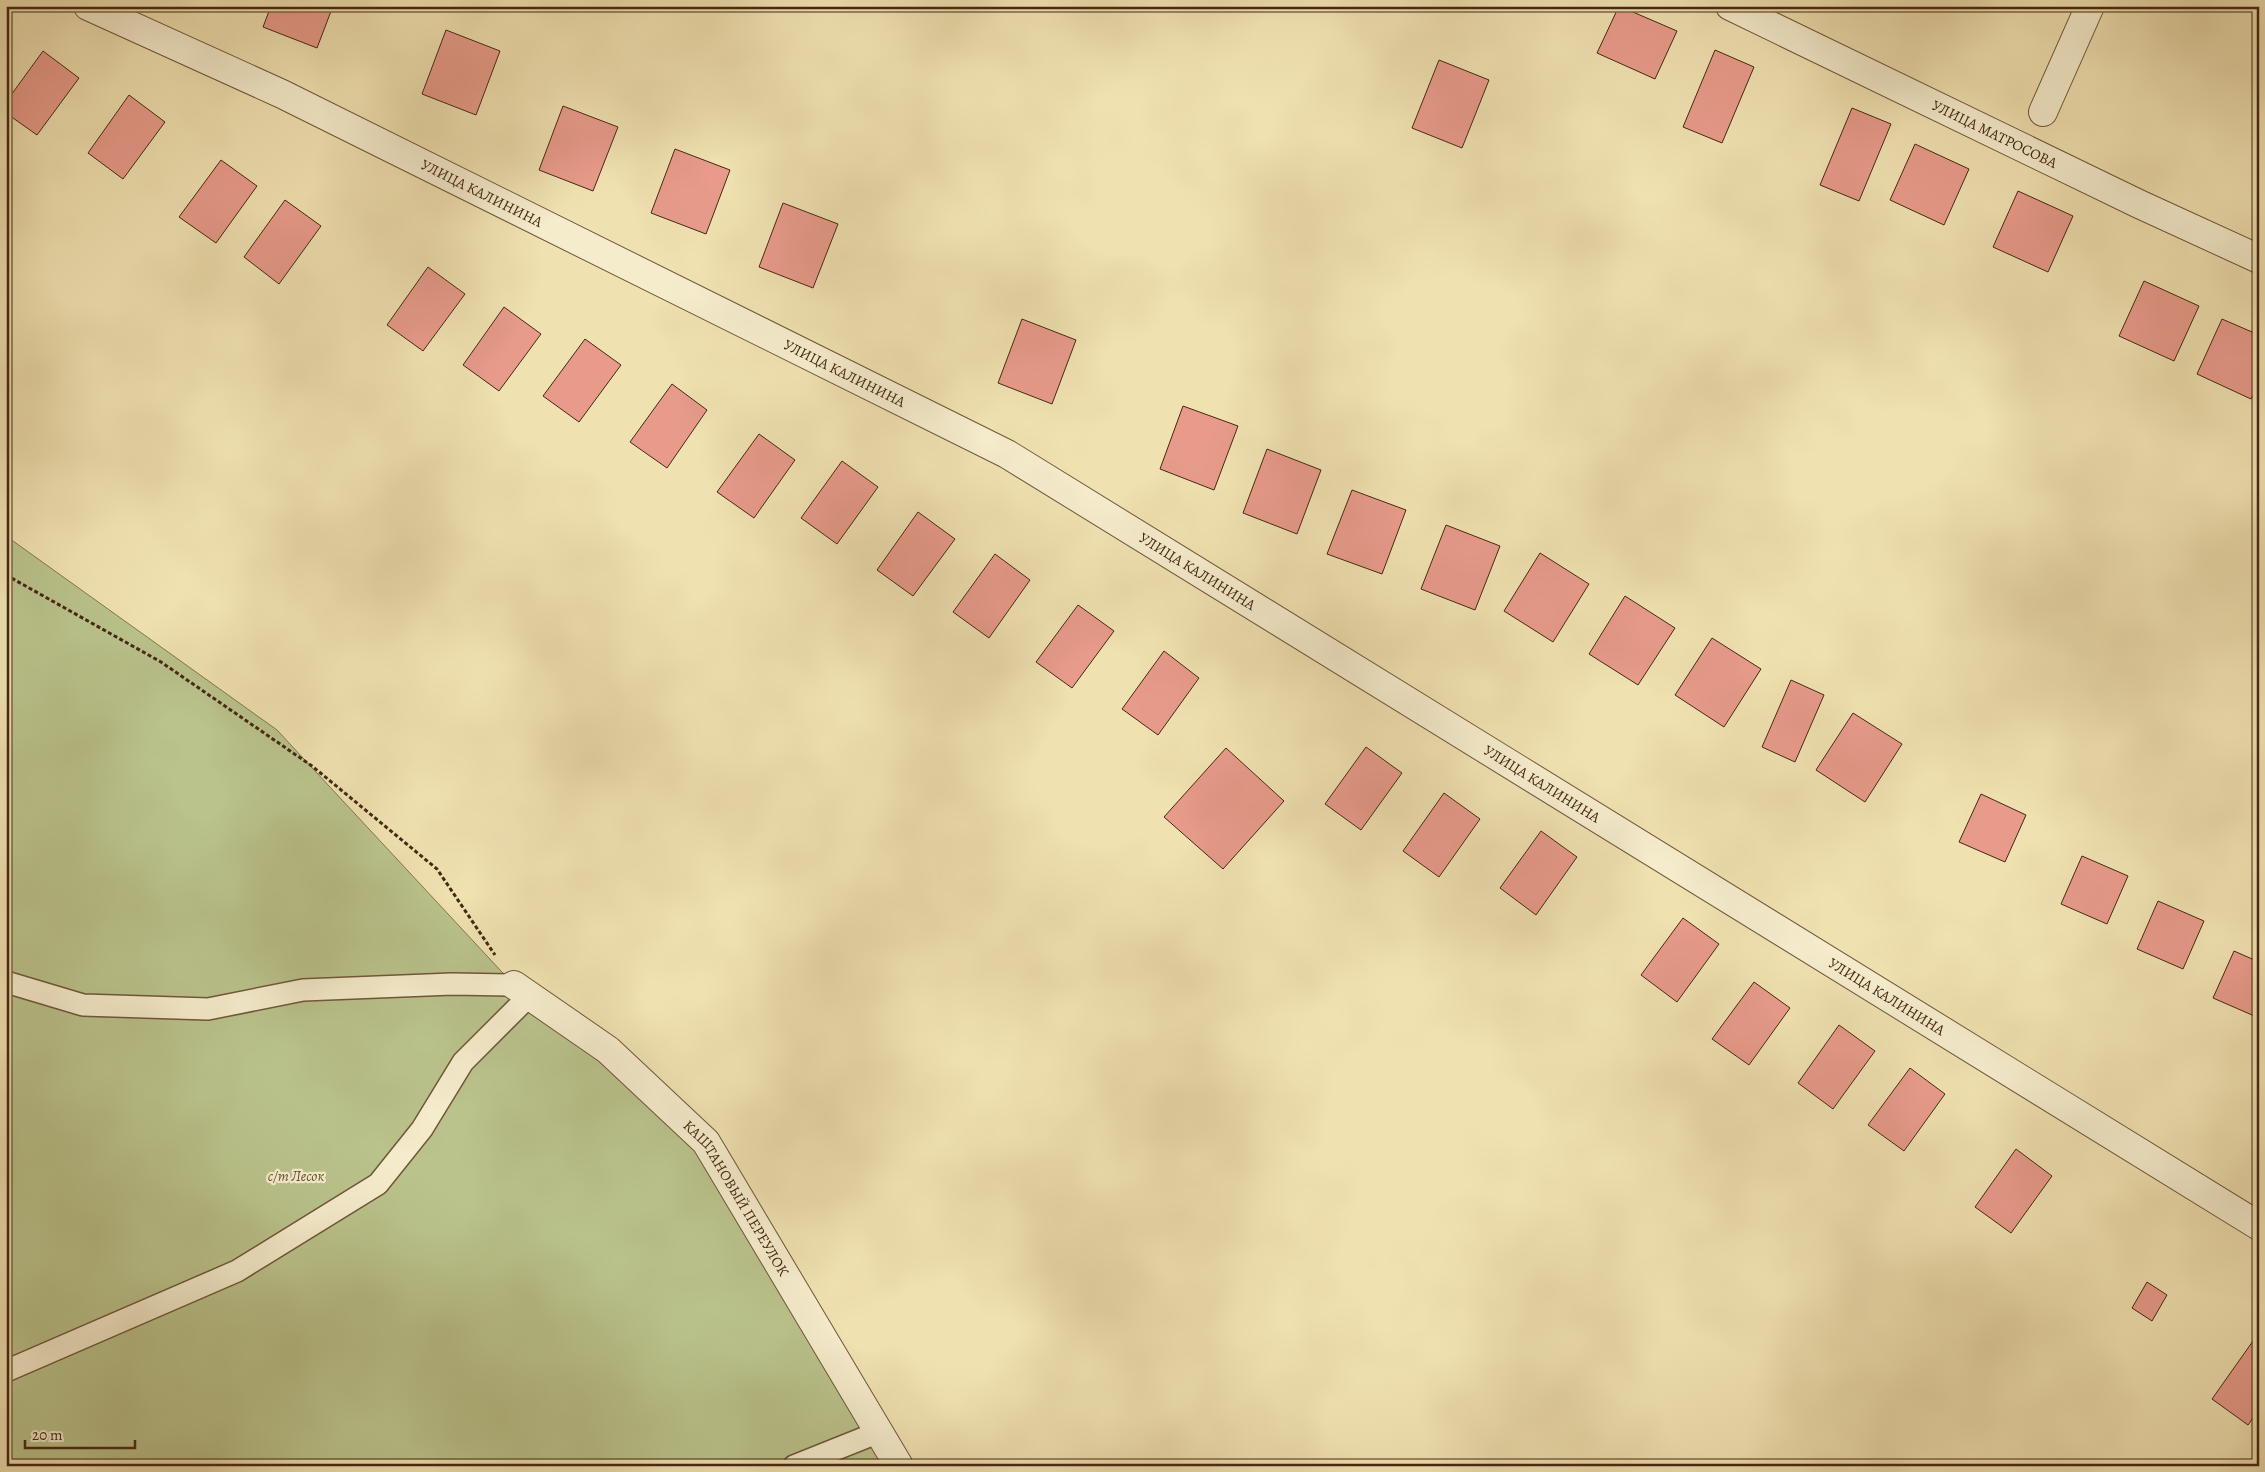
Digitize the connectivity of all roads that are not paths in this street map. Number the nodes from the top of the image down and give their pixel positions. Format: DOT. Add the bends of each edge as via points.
graph roads {
  1 [pos="88,6"];
  2 [pos="1730,6"];
  3 [pos="2090,6"];
  4 [pos="2043,112"];
  5 [pos="2259,259"];
  6 [pos="12,989"];
  7 [pos="522,990"];
  8 [pos="2259,1226"];
  9 [pos="6,1371"];
  10 [pos="879,1432"];
  11 [pos="794,1466"];
  12 [pos="899,1466"];
  1 -- 8 [label="street, УЛИЦА КАЛИНИНА" via="282,94 1007,454"];
  2 -- 5 [label="street, УЛИЦА МАТРОСОВА"];
  3 -- 4 [label="street"];
  6 -- 7 [label="lane" via="83,1005 208,1009 302,990 452,984"];
  7 -- 9 [label="lane" via="463,1062 422,1129 378,1184 237,1271"];
  7 -- 10 [label="street, КАШТАНОВЫЙ ПЕРЕУЛОК" via="608,1050 706,1142"];
  10 -- 11 [label="lane"];
  10 -- 12 [label="street, КАШТАНОВЫЙ ПЕРЕУЛОК"];
}
